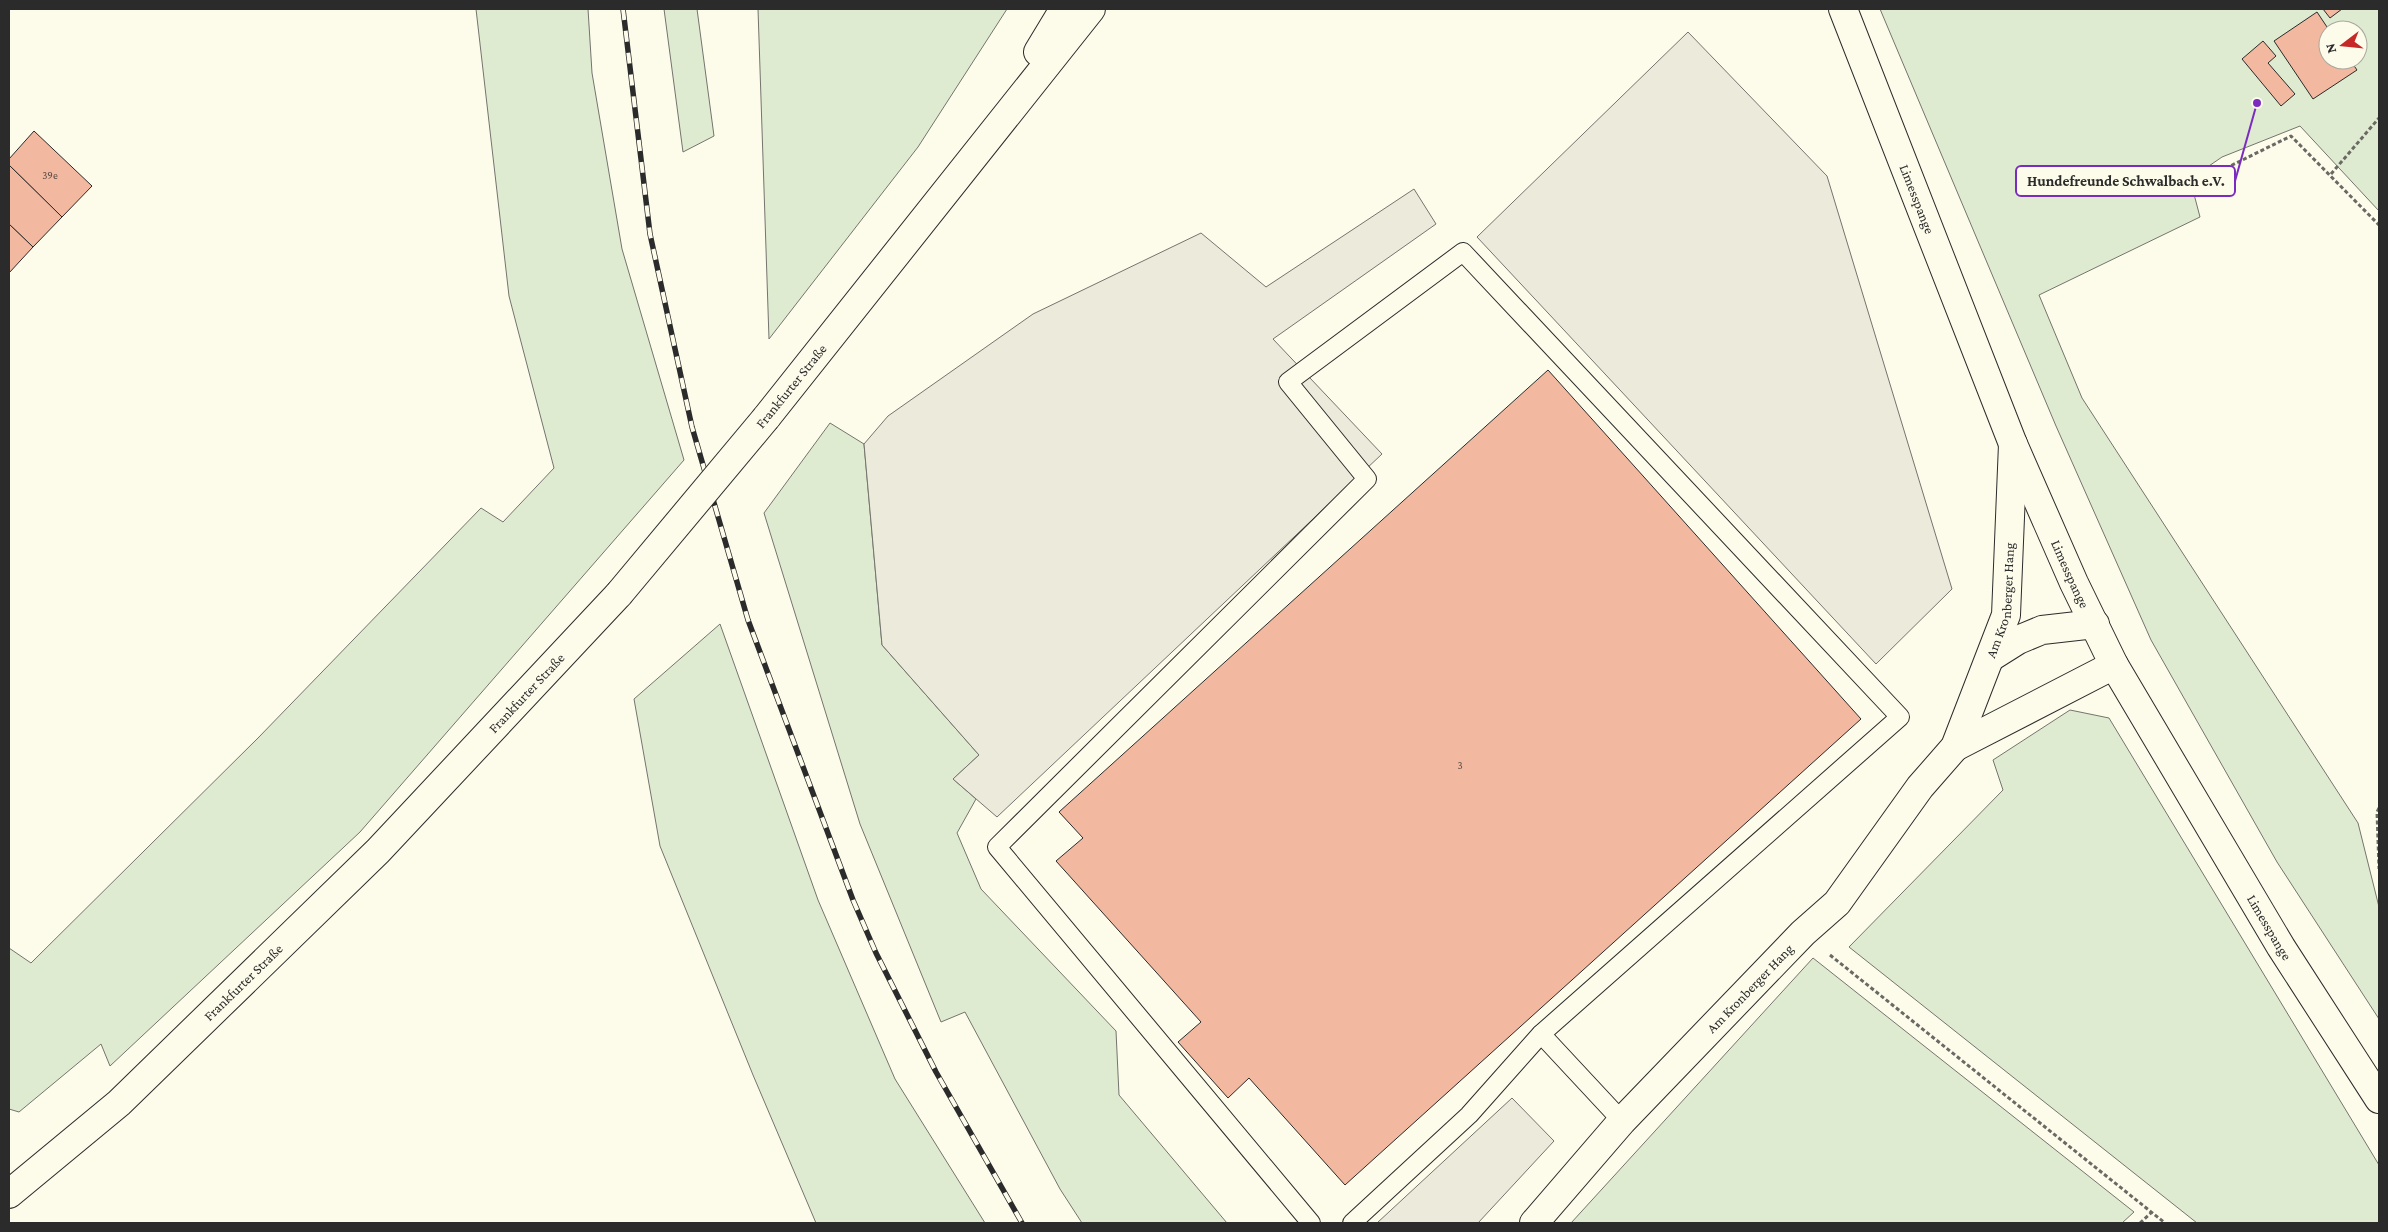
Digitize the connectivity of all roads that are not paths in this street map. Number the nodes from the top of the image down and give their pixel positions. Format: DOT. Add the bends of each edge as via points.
graph roads {
  1 [pos="1064,9"];
  2 [pos="1091,9"];
  3 [pos="1843,9"];
  4 [pos="988,138"];
  5 [pos="2013,444"];
  6 [pos="2095,624"];
  7 [pos="1991,657"];
  8 [pos="2114,665"];
  9 [pos="1955,747"];
  10 [pos="1541,1034"];
  11 [pos="2379,1099"];
  12 [pos="1622,1121"];
  13 [pos="9,1194"];
  14 [pos="1311,1223"];
  15 [pos="1352,1223"];
  16 [pos="1534,1223"];
  1 -- 4 [label="main road"];
  2 -- 4 [label="main road"];
  3 -- 5 [label="main road, Limesspange"];
  4 -- 13 [label="main road, Frankfurter Straße, bridge" via="766,418 619,594 378,851 119,1104"];
  5 -- 6 [label="main road, Limesspange"];
  5 -- 7 [label="main road, Am Kronberger Hang" via="2006,615"];
  6 -- 7 [label="main road" via="2042,630"];
  6 -- 8 [label="main road, Limesspange"];
  7 -- 9 [label="main road, Am Kronberger Hang"];
  8 -- 9 [label="main road, Am Kronberger Hang"];
  8 -- 11 [label="main road, Limesspange" via="2282,947"];
  9 -- 12 [label="main road, Am Kronberger Hang" via="1920,787 1837,903 1803,933"];
  10 -- 12 [label="lane"];
  10 -- 14 [label="lane" via="1900,717 1463,252 1288,382 1367,479 997,847"];
  10 -- 15 [label="lane" via="1469,1115"];
  12 -- 16 [label="main road, Am Kronberger Hang"];
}
